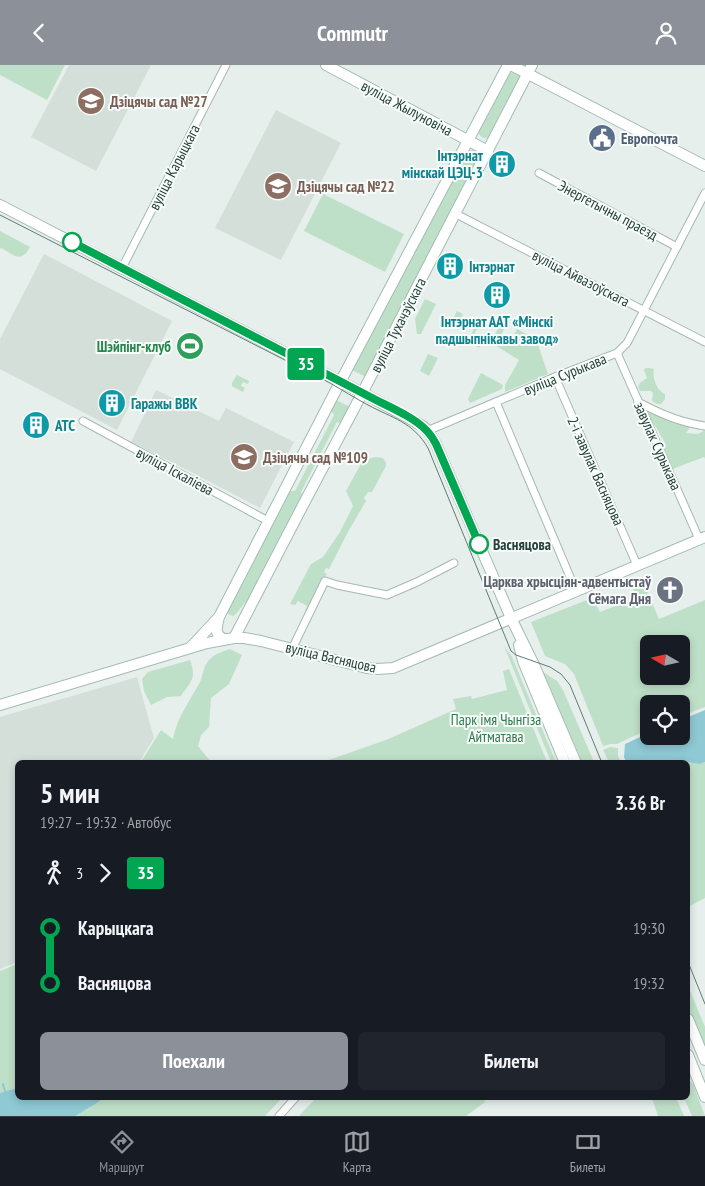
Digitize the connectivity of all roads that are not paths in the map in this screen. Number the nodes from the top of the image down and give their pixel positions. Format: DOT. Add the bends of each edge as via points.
graph roads {
  1 [pos="226,65"];
  2 [pos="326,65"];
  3 [pos="509,65"];
  4 [pos="530,69"];
  5 [pos="468,140"];
  6 [pos="488,151"];
  7 [pos="705,165"];
  8 [pos="539,173"];
  9 [pos="705,193"];
  10 [pos="0,205"];
  11 [pos="456,214"];
  12 [pos="677,247"];
  13 [pos="122,268"];
  14 [pos="644,311"];
  15 [pos="704,339"];
  16 [pos="617,353"];
  17 [pos="555,377"];
  18 [pos="340,382"];
  19 [pos="362,393"];
  20 [pos="496,402"];
  21 [pos="638,402"];
  22 [pos="83,421"];
  23 [pos="705,426"];
  24 [pos="428,431"];
  25 [pos="268,521"];
  26 [pos="702,538"];
  27 [pos="454,563"];
  28 [pos="637,565"];
  29 [pos="576,591"];
  30 [pos="219,617"];
  31 [pos="511,618"];
  32 [pos="230,638"];
  33 [pos="191,647"];
  34 [pos="292,649"];
  35 [pos="0,705"];
  36 [pos="564,760"];
  37 [pos="575,760"];
  38 [pos="690,1024"];
  39 [pos="690,1058"];
  40 [pos="705,1060"];
  41 [pos="700,1071"];
  42 [pos="705,1097"];
  43 [pos="293,1100"];
  44 [pos="279,1116"];
  1 -- 13 [label="street, вуліца Карыцкага"];
  2 -- 5 [label="main road, вуліца Жылуновіча"];
  3 -- 4 [label="main road"];
  3 -- 5 [label="main road, вуліца Тухачэўскага"];
  4 -- 6 [label="main road, вуліца Тухачэўскага"];
  4 -- 7 [label="main road"];
  5 -- 6 [label="main road, вуліца Жылуновіча"];
  5 -- 18 [label="main road, вуліца Тухачэўскага"];
  6 -- 11 [label="main road, вуліца Тухачэўскага"];
  8 -- 12 [label="street, Энергетычны праезд"];
  9 -- 12 [label="street, вуліца Сурыкава"];
  10 -- 13 [label="main road"];
  11 -- 14 [label="street, вуліца Айвазоўскага"];
  11 -- 19 [label="main road, вуліца Тухачэўскага"];
  12 -- 14 [label="street, вуліца Сурыкава"];
  13 -- 18 [label="main road"];
  14 -- 15 [label="street, вуліца Айвазоўскага"];
  14 -- 16 [label="street, вуліца Сурыкава" via="627,343"];
  16 -- 17 [label="street, вуліца Сурыкава"];
  16 -- 21 [label="street, завулак Сурыкава"];
  17 -- 20 [label="street, вуліца Сурыкава"];
  17 -- 28 [label="street, 2-і завулак Васняцова"];
  18 -- 19 [label="main road"];
  18 -- 25 [label="main road, вуліца Тухачэўскага"];
  19 -- 24 [label="main road"];
  19 -- 32 [label="main road, вуліца Тухачэўскага"];
  20 -- 24 [label="street, вуліца Сурыкава"];
  20 -- 29 [label="street"];
  21 -- 23 [label="street" via="680,421"];
  21 -- 26 [label="street, завулак Сурыкава"];
  22 -- 25 [label="street, вуліца Іскаліева"];
  24 -- 31 [label="main road"];
  25 -- 30 [label="main road, вуліца Тухачэўскага"];
  26 -- 28 [label="main road, вуліца Васняцова"];
  27 -- 34 [label="street" via="388,595 325,581"];
  28 -- 29 [label="main road, вуліца Васняцова"];
  29 -- 31 [label="main road, вуліца Васняцова"];
  30 -- 32 [label="main road" via="217,634"];
  30 -- 33 [label="main road, вуліца Тухачэўскага"];
  31 -- 34 [label="main road, вуліца Васняцова" via="394,668 376,669"];
  31 -- 36 [label="main road" via="523,661"];
  31 -- 37 [label="main road"];
  32 -- 33 [label="main road, вуліца Васняцова"];
  32 -- 34 [label="main road, вуліца Васняцова" via="251,639"];
  33 -- 35 [label="main road, вуліца Васняцова"];
  38 -- 40 [label="main road"];
  39 -- 41 [label="main road"];
  41 -- 42 [label="main road"];
  43 -- 44 [label="street"];
}
